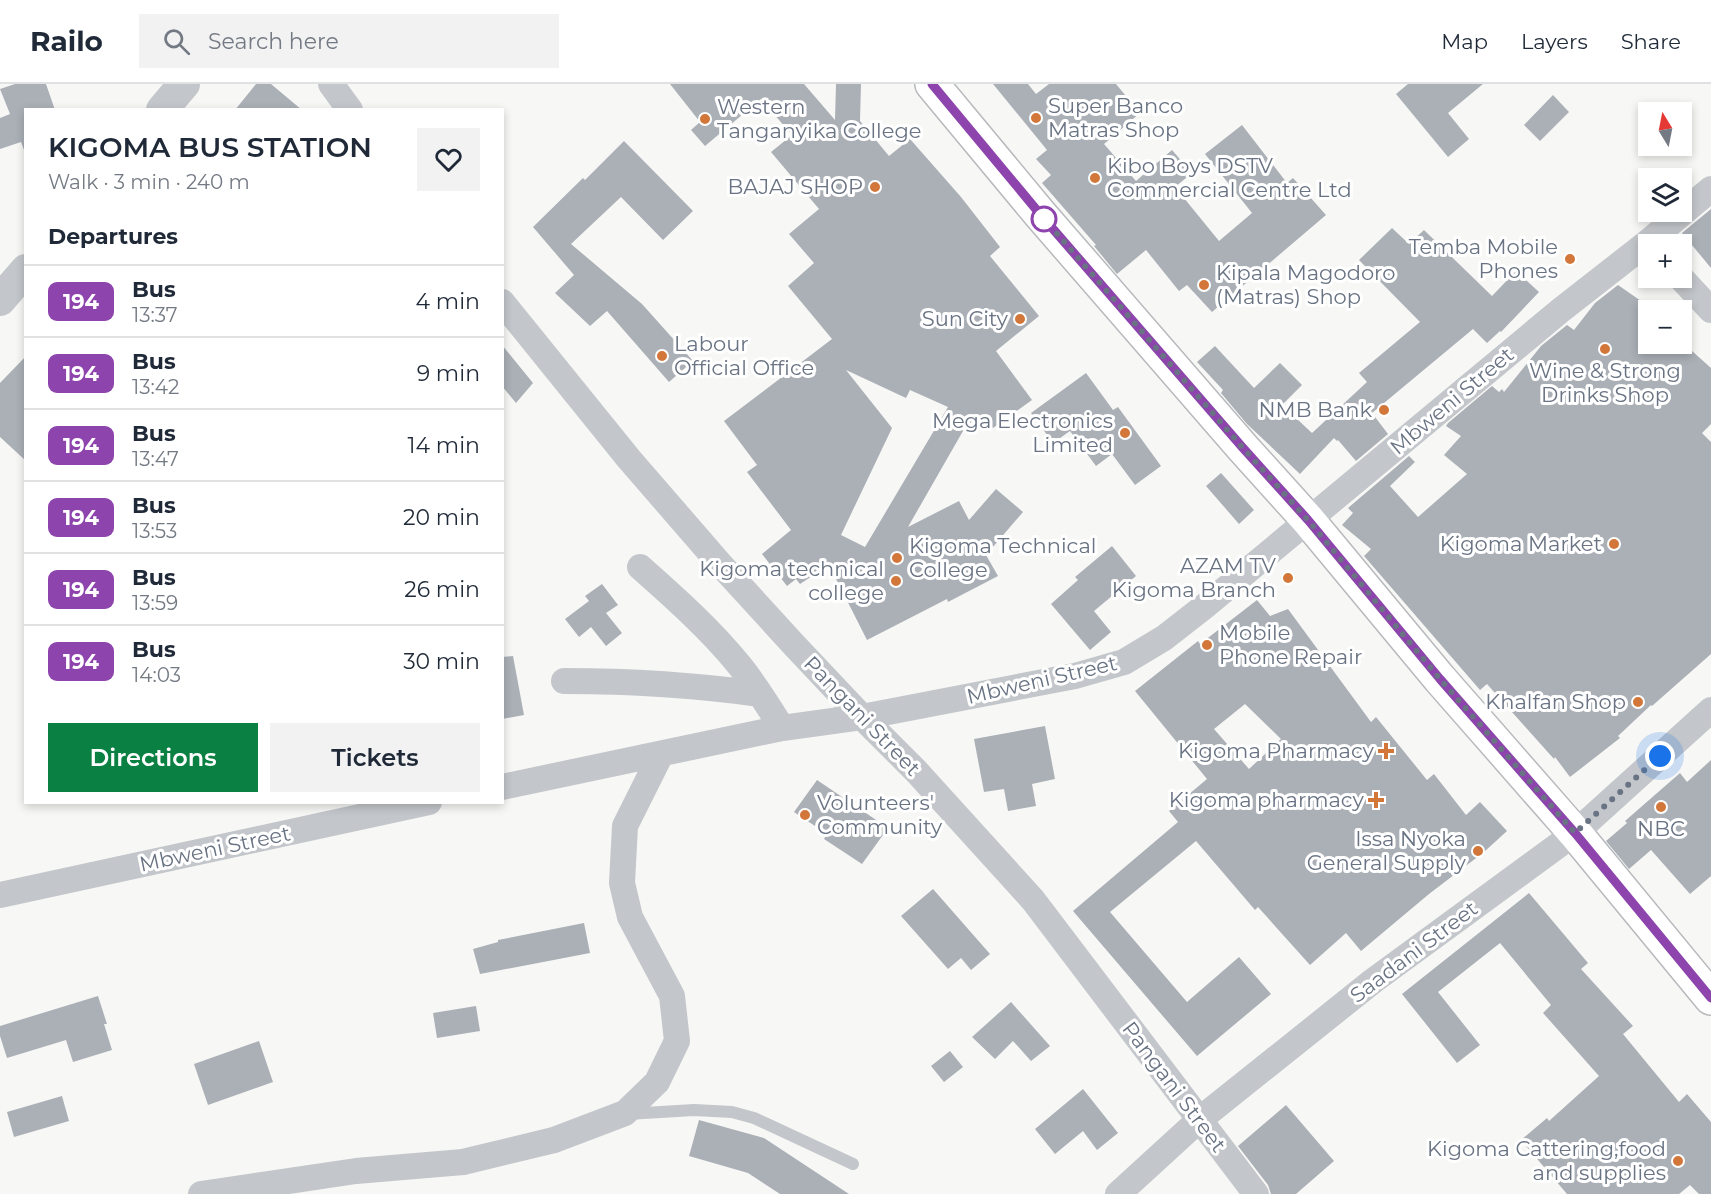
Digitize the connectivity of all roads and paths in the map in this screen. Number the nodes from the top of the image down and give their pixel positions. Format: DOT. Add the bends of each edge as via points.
graph roads {
  1 [pos="184,84"];
  2 [pos="331,84"];
  3 [pos="932,84"];
  4 [pos="164,108"];
  5 [pos="349,108"];
  6 [pos="1711,189"];
  7 [pos="1659,234"];
  8 [pos="1638,251"];
  9 [pos="24,272"];
  10 [pos="1690,288"];
  11 [pos="0,300"];
  12 [pos="504,304"];
  13 [pos="1711,310"];
  14 [pos="1308,520"];
  15 [pos="640,567"];
  16 [pos="564,681"];
  17 [pos="760,694"];
  18 [pos="1711,710"];
  19 [pos="862,717"];
  20 [pos="782,728"];
  21 [pos="661,754"];
  22 [pos="504,787"];
  23 [pos="420,804"];
  24 [pos="1575,833"];
  25 [pos="0,895"];
  26 [pos="1711,998"];
  27 [pos="620,1114"];
  28 [pos="1199,1120"];
  29 [pos="853,1164"];
  30 [pos="201,1194"];
  31 [pos="1118,1194"];
  32 [pos="1256,1194"];
  1 -- 4 [label="street"];
  2 -- 5 [label="street"];
  3 -- 14 [label="main road" via="1040,214"];
  6 -- 7 [label="street, Mbweni Street"];
  8 -- 14 [label="street, Mbweni Street" via="1561,310"];
  9 -- 11 [label="street"];
  10 -- 13 [label="street"];
  12 -- 19 [label="street, Pangani Street" via="629,459"];
  14 -- 19 [label="street, Mbweni Street" via="1164,638 1124,662 1075,676"];
  14 -- 24 [label="main road"];
  15 -- 17 [label="street" via="711,633"];
  16 -- 17 [label="street" via="653,683"];
  17 -- 20 [label="street"];
  18 -- 24 [label="street, Saadani Street"];
  19 -- 20 [label="street, Mbweni Street"];
  19 -- 28 [label="street, Pangani Street" via="1033,900"];
  20 -- 21 [label="street, Mbweni Street"];
  21 -- 22 [label="street, Mbweni Street"];
  21 -- 27 [label="street" via="625,826 622,883 630,917 672,996 677,1041 657,1082"];
  23 -- 25 [label="street, Mbweni Street"];
  24 -- 26 [label="main road"];
  24 -- 28 [label="street, Saadani Street" via="1373,981"];
  27 -- 29 [label="lane" via="732,1112 754,1118"];
  27 -- 30 [label="street" via="554,1140 463,1161 356,1171"];
  28 -- 31 [label="street, Saadani Street"];
  28 -- 32 [label="street, Pangani Street"];
}
